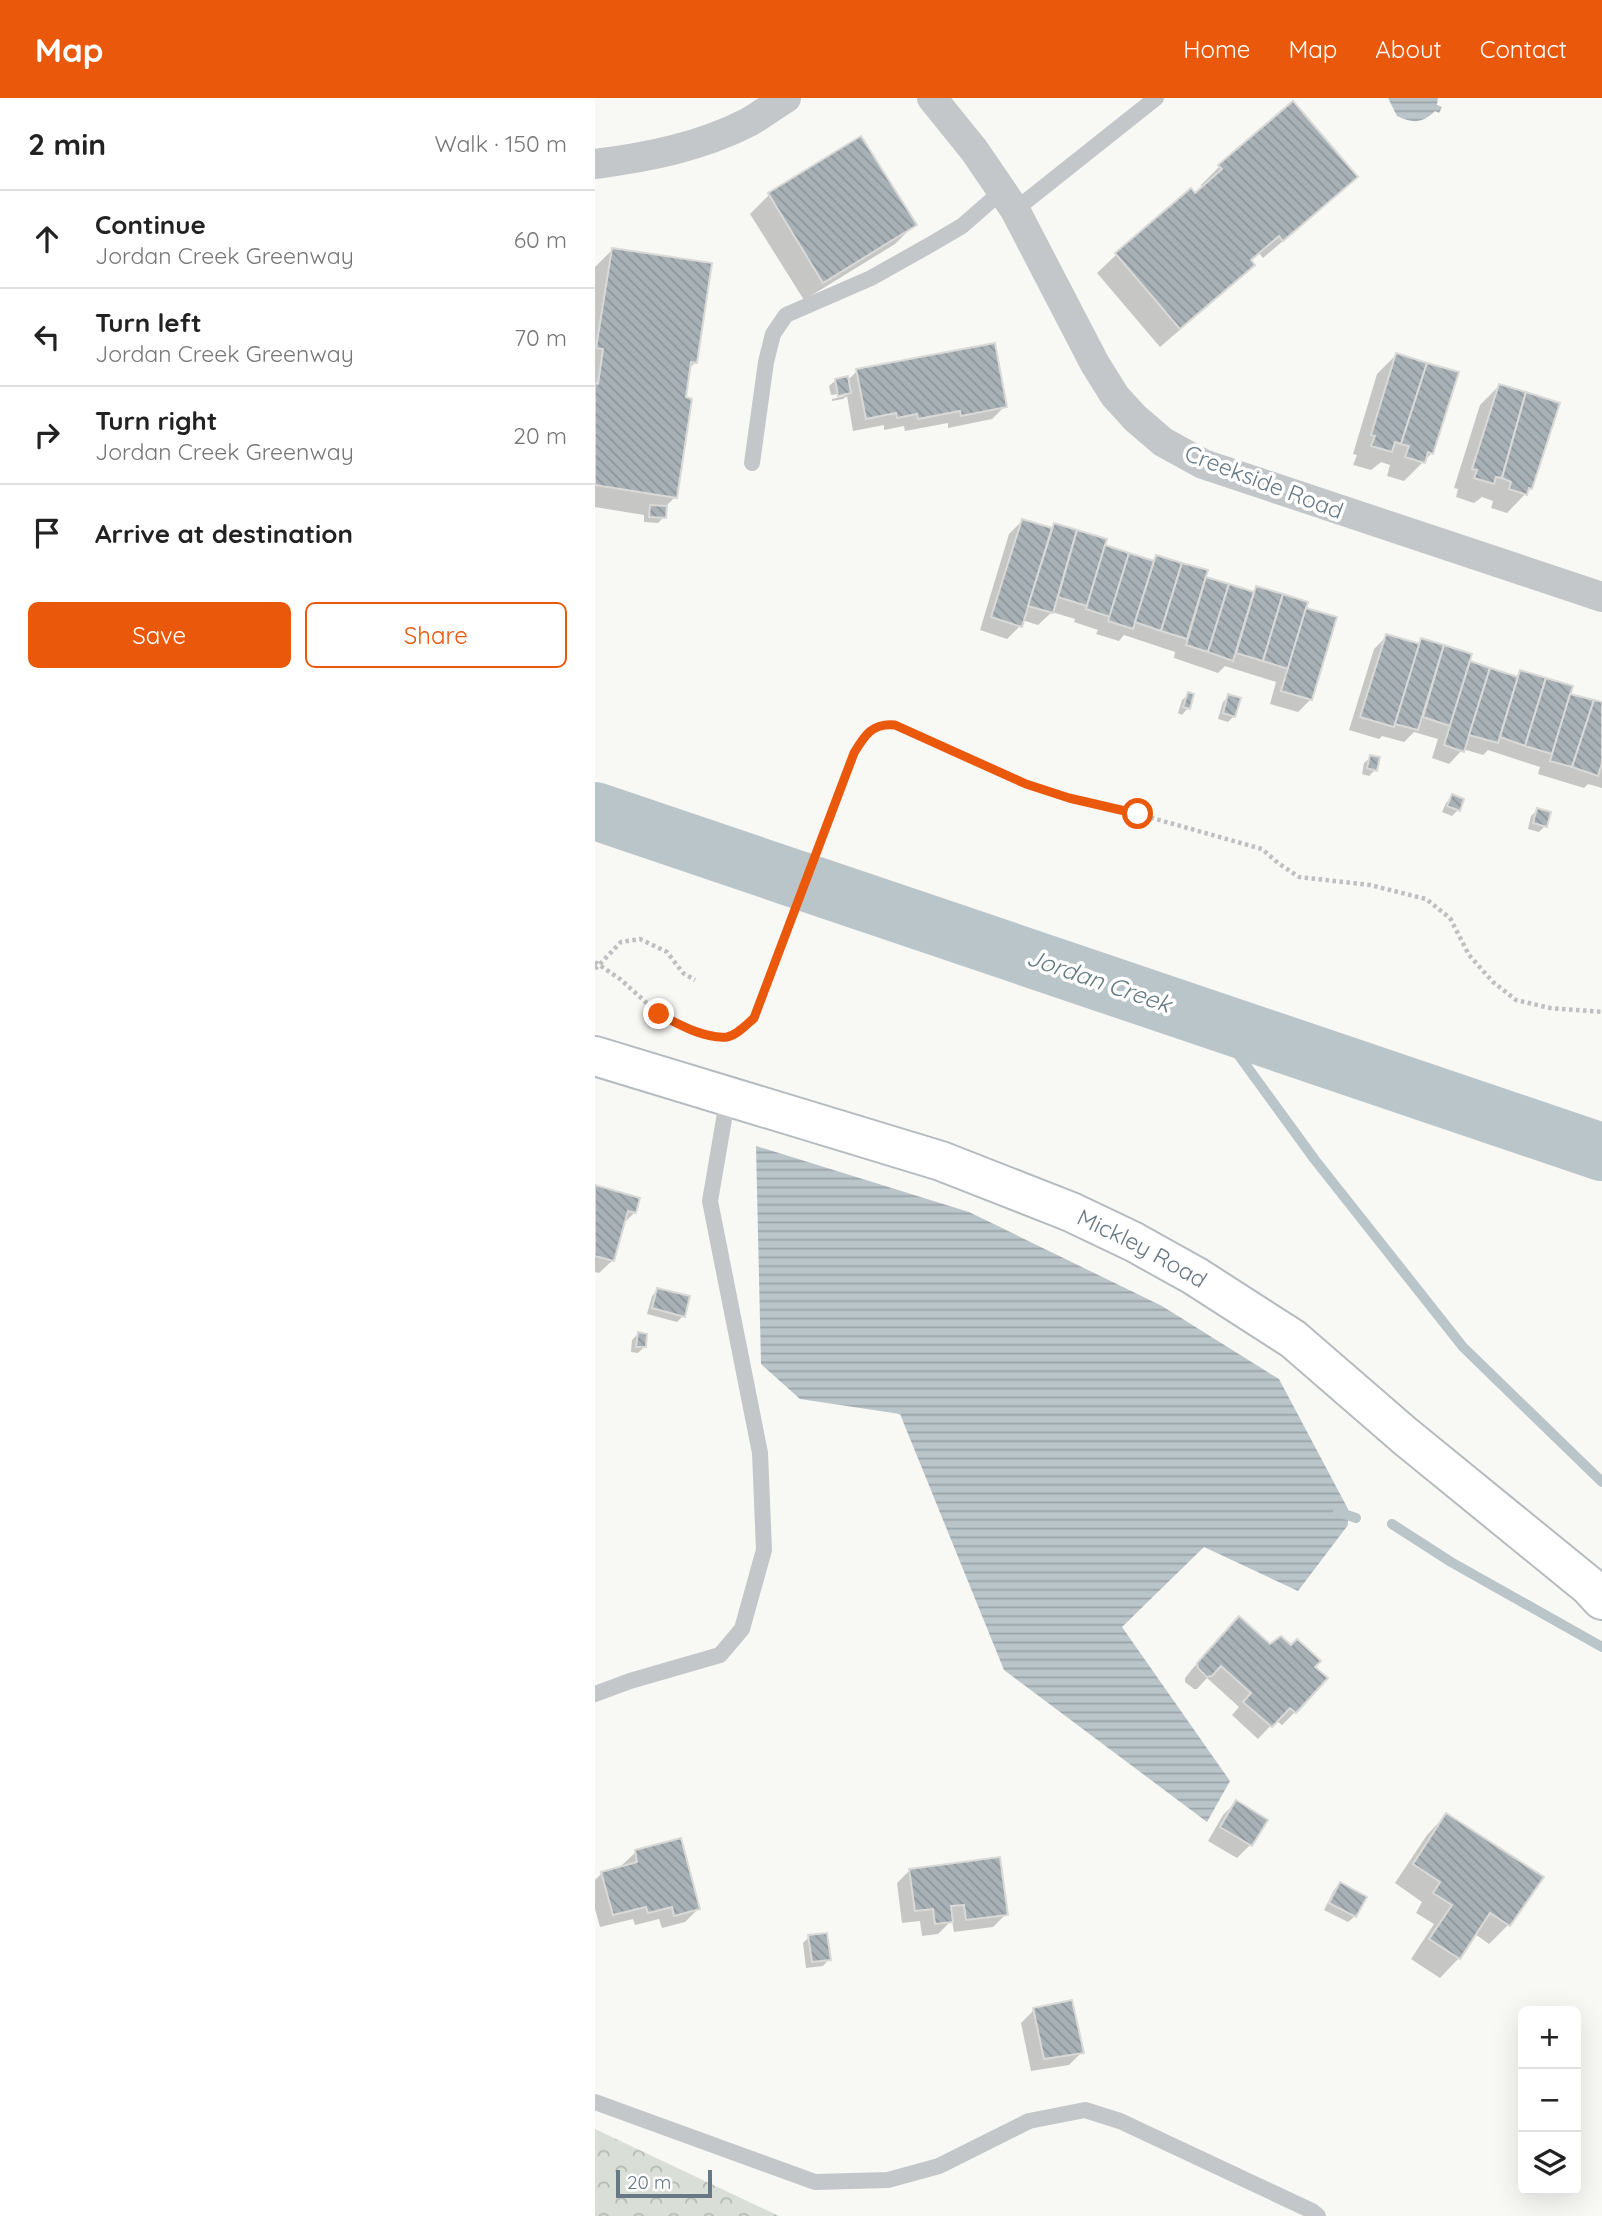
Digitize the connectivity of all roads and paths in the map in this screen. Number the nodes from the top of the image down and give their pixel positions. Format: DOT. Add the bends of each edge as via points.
graph roads {
  1 [pos="786,98"];
  2 [pos="932,98"];
  3 [pos="1156,98"];
  4 [pos="595,164"];
  5 [pos="1008,200"];
  6 [pos="752,463"];
  7 [pos="1602,597"];
  8 [pos="596,965"];
  9 [pos="695,980"];
  10 [pos="1602,1012"];
  11 [pos="595,1056"];
  12 [pos="728,1096"];
  13 [pos="1602,1600"];
  14 [pos="595,1694"];
  15 [pos="595,2102"];
  16 [pos="1318,2216"];
  1 -- 4 [label="street" via="700,144"];
  2 -- 5 [label="street, Creekside Road"];
  3 -- 5 [label="lane"];
  5 -- 6 [label="lane" via="871,278 786,315 773,334 766,362"];
  5 -- 7 [label="street, Creekside Road" via="1115,396 1163,442 1203,464"];
  8 -- 9 [label="path" via="621,942 640,939 667,952 683,973"];
  8 -- 10 [label="path" via="676,1023 728,1037 743,1029 754,1018 854,753 864,736 878,726 895,725 1026,784 1262,849 1299,877 1370,885 1426,899 1450,918 1469,955 1516,1000"];
  11 -- 12 [label="street, Mickley Road"];
  12 -- 13 [label="street, Mickley Road" via="1006,1185 1072,1212 1195,1276 1293,1339"];
  12 -- 14 [label="lane" via="710,1201 760,1453 764,1550 742,1629 720,1656"];
  15 -- 16 [label="lane" via="815,2182 888,2180 939,2166 1029,2120 1085,2110 1120,2121"];
}
